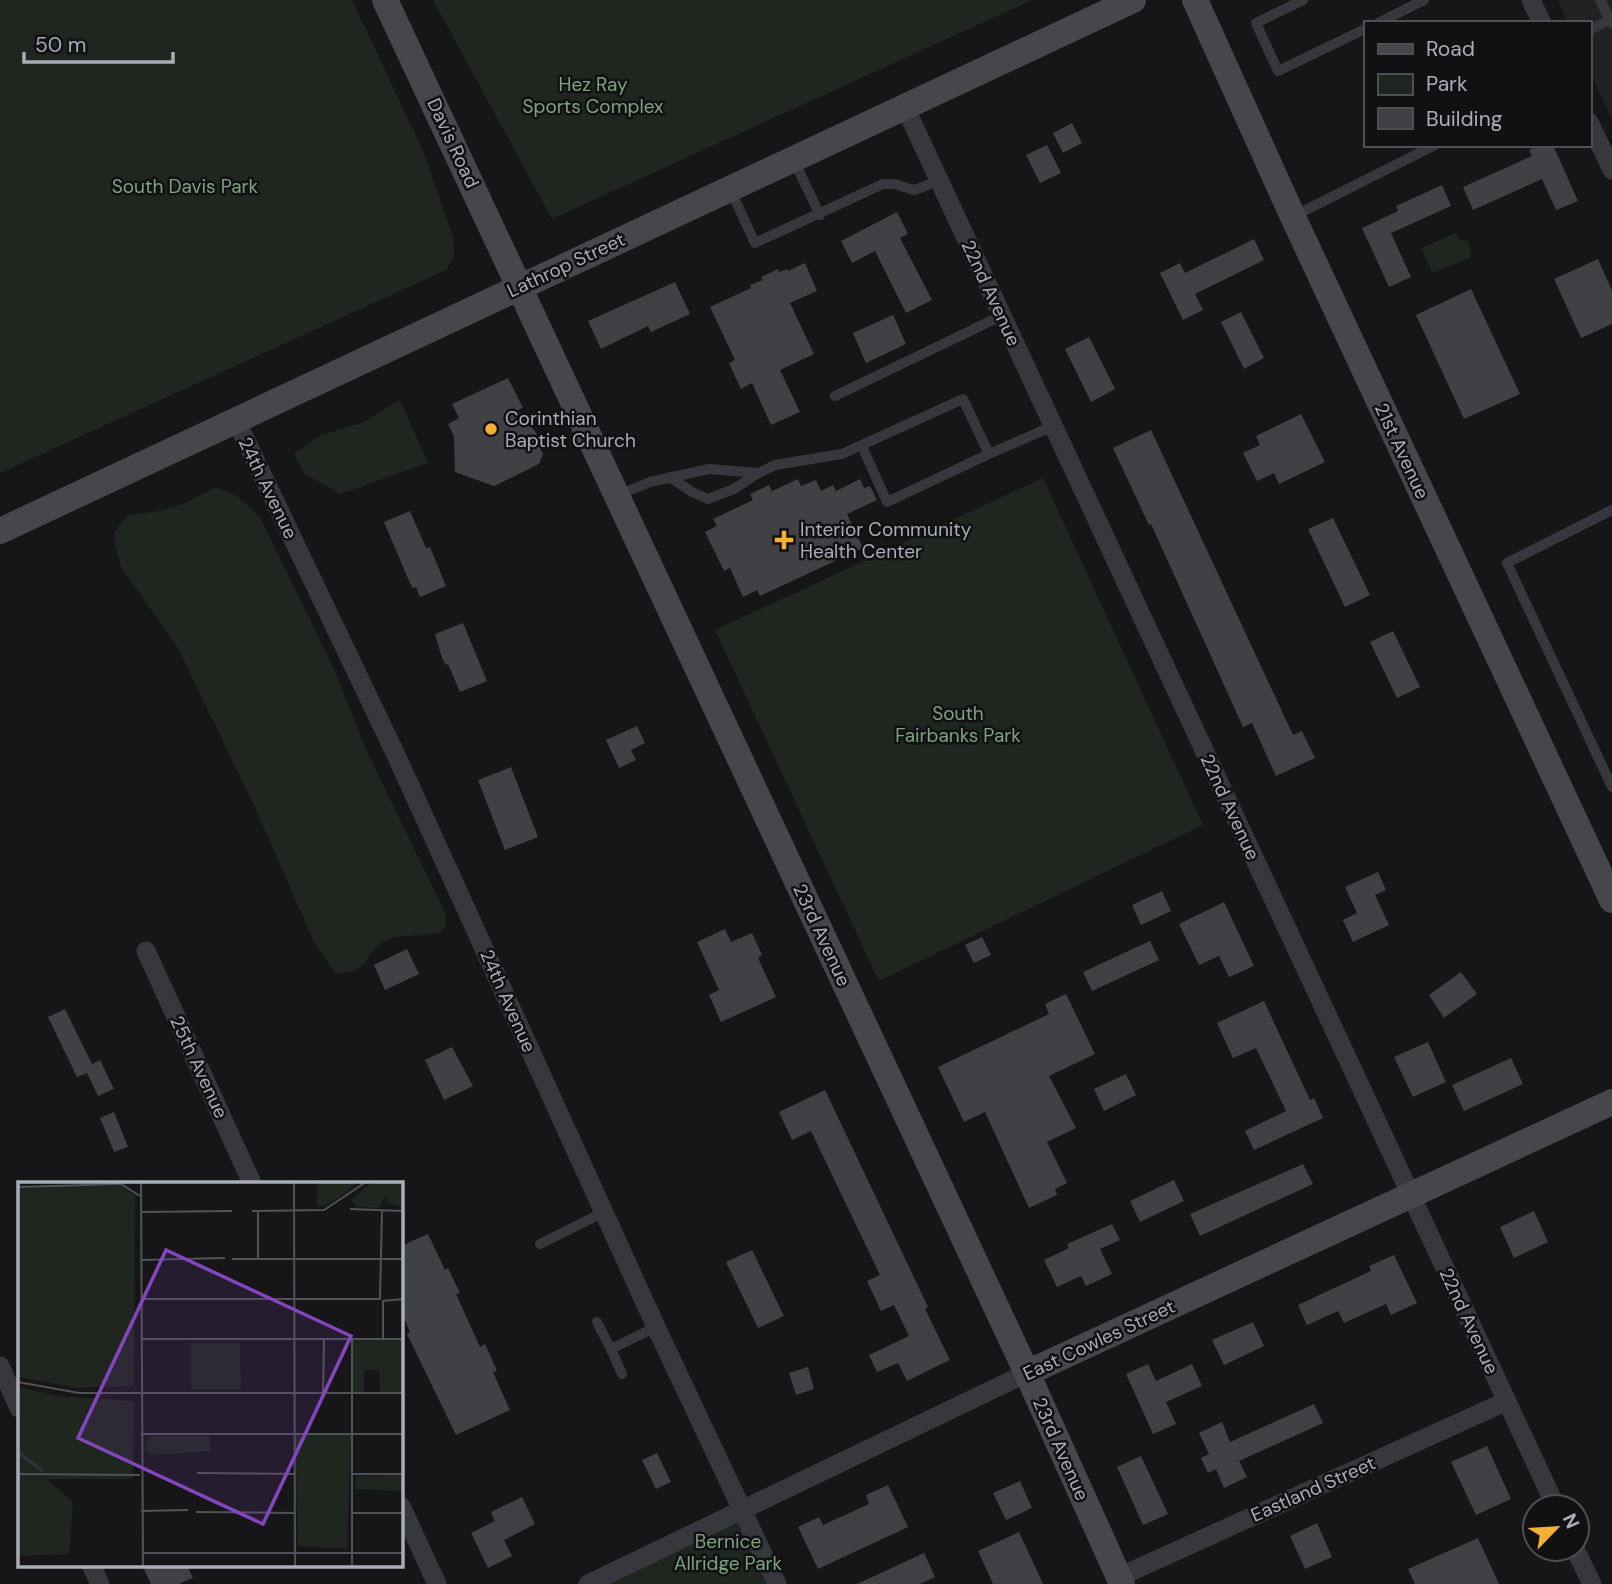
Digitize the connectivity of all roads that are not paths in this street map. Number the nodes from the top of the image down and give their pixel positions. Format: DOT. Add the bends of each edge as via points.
graph roads {
  1 [pos="385,0"];
  2 [pos="1133,0"];
  3 [pos="1195,0"];
  4 [pos="1303,0"];
  5 [pos="1424,0"];
  6 [pos="1531,0"];
  7 [pos="1600,0"];
  8 [pos="1382,21"];
  9 [pos="1541,21"];
  10 [pos="1611,21"];
  11 [pos="1364,29"];
  12 [pos="1591,29"];
  13 [pos="905,107"];
  14 [pos="1591,126"];
  15 [pos="1431,147"];
  16 [pos="793,159"];
  17 [pos="1611,167"];
  18 [pos="939,181"];
  19 [pos="730,189"];
  20 [pos="820,215"];
  21 [pos="1293,217"];
  22 [pos="520,287"];
  23 [pos="1001,316"];
  24 [pos="835,396"];
  25 [pos="236,420"];
  26 [pos="1052,426"];
  27 [pos="862,446"];
  28 [pos="989,454"];
  29 [pos="759,473"];
  30 [pos="670,477"];
  31 [pos="616,497"];
  32 [pos="1612,510"];
  33 [pos="0,531"];
  34 [pos="1612,787"];
  35 [pos="1612,900"];
  36 [pos="146,951"];
  37 [pos="1612,1102"];
  38 [pos="253,1182"];
  39 [pos="1411,1196"];
  40 [pos="604,1212"];
  41 [pos="540,1244"];
  42 [pos="597,1322"];
  43 [pos="656,1327"];
  44 [pos="611,1349"];
  45 [pos="0,1366"];
  46 [pos="1027,1373"];
  47 [pos="622,1374"];
  48 [pos="1507,1401"];
  49 [pos="18,1406"];
  50 [pos="1550,1493"];
  51 [pos="402,1508"];
  52 [pos="743,1510"];
  53 [pos="1582,1563"];
  54 [pos="91,1566"];
  55 [pos="1121,1580"];
  56 [pos="100,1584"];
  57 [pos="437,1584"];
  58 [pos="588,1584"];
  59 [pos="777,1584"];
  60 [pos="1592,1584"];
  1 -- 22 [label="street, Davis Road"];
  2 -- 13 [label="street, Lathrop Street"];
  3 -- 21 [label="street, 21st Avenue"];
  4 -- 11 [label="lane" via="1256,23 1278,71"];
  5 -- 8 [label="lane"];
  6 -- 9 [label="street"];
  7 -- 10 [label="lane"];
  10 -- 12 [label="lane"];
  13 -- 16 [label="street, Lathrop Street"];
  13 -- 18 [label="street, 22nd Avenue"];
  14 -- 17 [label="street"];
  15 -- 21 [label="lane"];
  16 -- 19 [label="street, Lathrop Street"];
  16 -- 20 [label="lane"];
  18 -- 20 [label="lane" via="914,190 883,184"];
  18 -- 23 [label="street, 22nd Avenue"];
  19 -- 20 [label="lane" via="755,243"];
  19 -- 22 [label="street, Lathrop Street"];
  21 -- 35 [label="street, 21st Avenue"];
  22 -- 25 [label="street, Lathrop Street"];
  22 -- 31 [label="street, 23rd Avenue"];
  23 -- 24 [label="lane"];
  23 -- 26 [label="street, 22nd Avenue"];
  25 -- 33 [label="street, Lathrop Street"];
  25 -- 40 [label="street, 24th Avenue" via="396,755"];
  26 -- 28 [label="lane"];
  26 -- 39 [label="street, 22nd Avenue"];
  27 -- 28 [label="lane" via="963,399"];
  27 -- 28 [label="lane" via="887,502"];
  27 -- 29 [label="lane" via="842,454 775,465"];
  29 -- 30 [label="lane" via="709,469"];
  29 -- 30 [label="lane" via="708,499"];
  30 -- 31 [label="lane"];
  31 -- 46 [label="street, 23rd Avenue"];
  32 -- 34 [label="lane" via="1507,562"];
  36 -- 38 [label="street, 25th Avenue"];
  37 -- 39 [label="street, East Cowles Street"];
  39 -- 46 [label="street, East Cowles Street"];
  39 -- 48 [label="street, 22nd Avenue"];
  40 -- 41 [label="lane"];
  40 -- 43 [label="street, 24th Avenue"];
  42 -- 44 [label="lane"];
  43 -- 44 [label="lane"];
  43 -- 52 [label="street, 24th Avenue"];
  44 -- 47 [label="lane"];
  45 -- 49 [label="street"];
  46 -- 52 [label="street, East Cowles Street"];
  46 -- 55 [label="street, 23rd Avenue"];
  48 -- 50 [label="street, 22nd Avenue"];
  48 -- 55 [label="street, Eastland Street"];
  51 -- 57 [label="street"];
  52 -- 58 [label="street, East Cowles Street"];
  52 -- 59 [label="street, 24th Avenue"];
  53 -- 60 [label="street"];
  54 -- 56 [label="street"];
}
